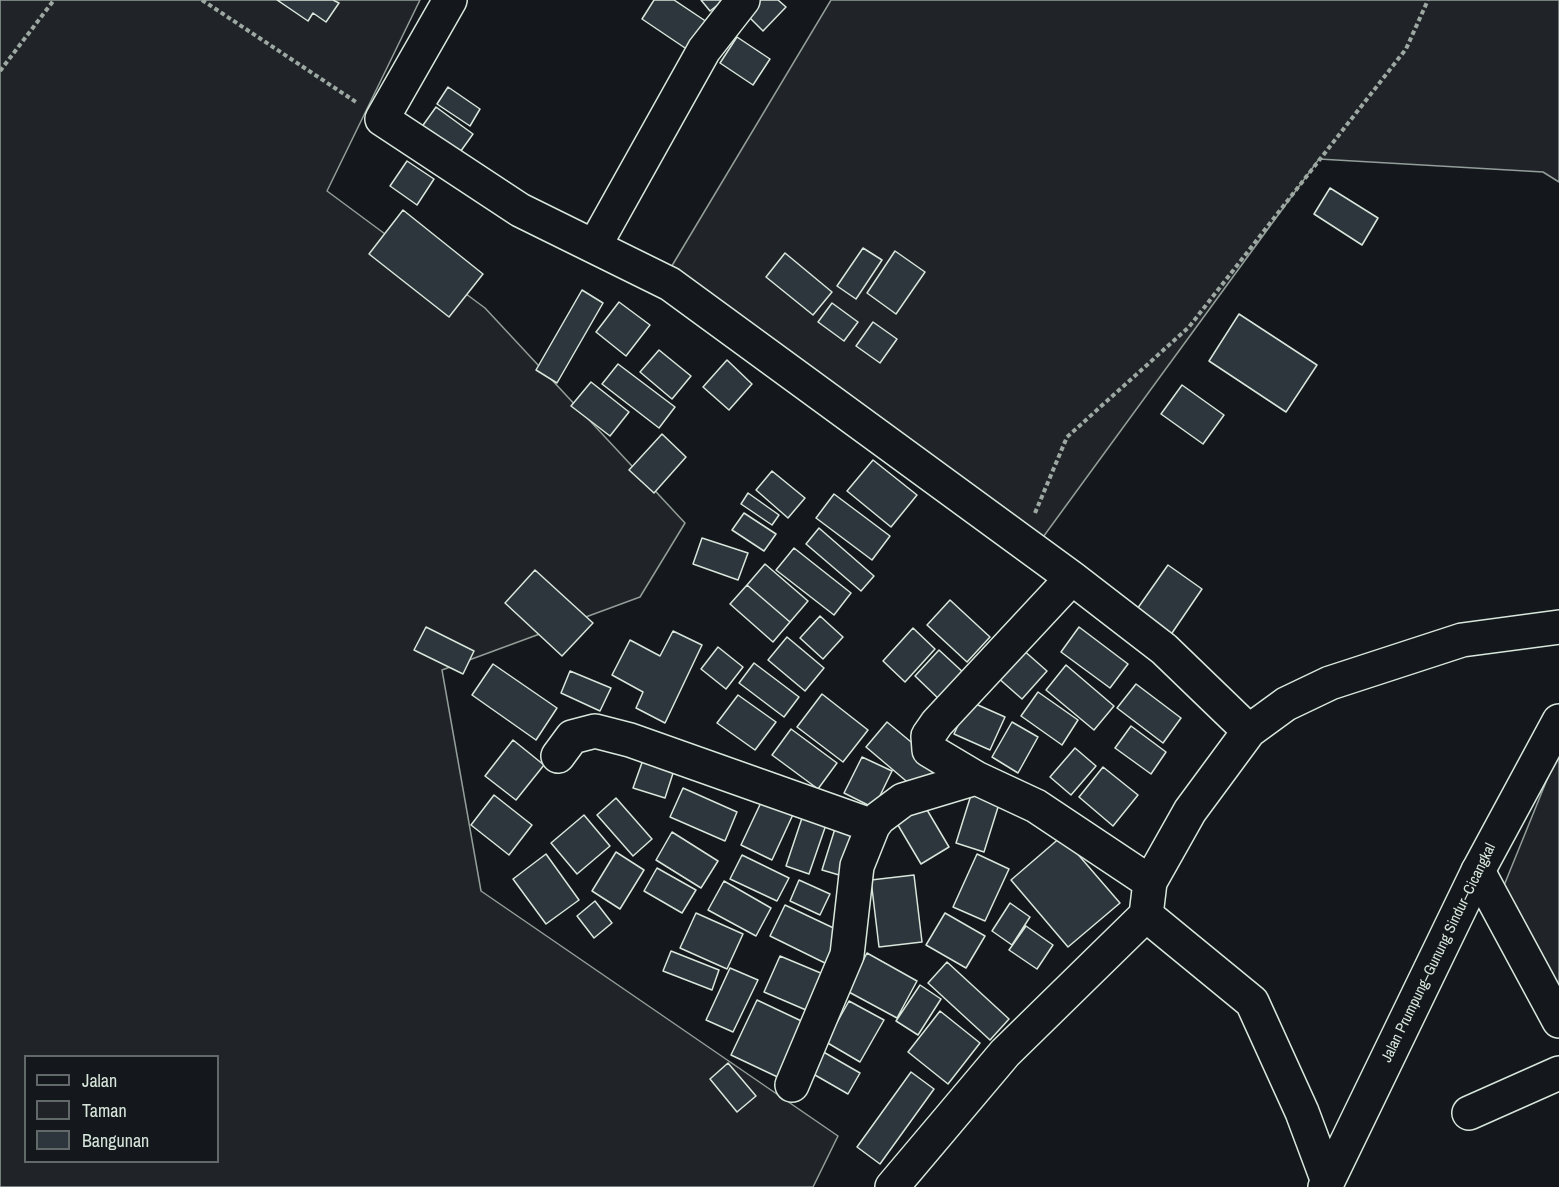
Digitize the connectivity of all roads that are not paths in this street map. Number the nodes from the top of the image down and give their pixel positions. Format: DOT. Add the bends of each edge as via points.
graph roads {
  1 [pos="450,0"];
  2 [pos="743,0"];
  3 [pos="595,245"];
  4 [pos="1072,578"];
  5 [pos="1559,627"];
  6 [pos="1559,721"];
  7 [pos="1249,731"];
  8 [pos="558,756"];
  9 [pos="976,777"];
  10 [pos="873,826"];
  11 [pos="1478,871"];
  12 [pos="1150,882"];
  13 [pos="1146,915"];
  14 [pos="1559,1021"];
  15 [pos="1559,1073"];
  16 [pos="792,1085"];
  17 [pos="1469,1113"];
  18 [pos="1326,1183"];
  19 [pos="892,1187"];
  1 -- 3 [label="street" via="382,118 520,210"];
  2 -- 3 [label="street" via="704,50"];
  3 -- 4 [label="street" via="670,284"];
  4 -- 7 [label="street" via="1164,649"];
  4 -- 9 [label="street" via="928,736 929,750"];
  5 -- 7 [label="street" via="1462,640 1330,683 1286,704"];
  6 -- 11 [label="street, Jalan Prumpung–Gunung Sindur–Cicangkal"];
  7 -- 12 [label="street" via="1190,811"];
  8 -- 10 [label="street" via="572,737 595,731"];
  9 -- 10 [label="street" via="903,800"];
  9 -- 12 [label="street" via="1036,806"];
  10 -- 16 [label="street" via="857,866 846,955"];
  11 -- 14 [label="street"];
  11 -- 18 [label="street, Jalan Prumpung–Gunung Sindur–Cicangkal"];
  12 -- 13 [label="street"];
  13 -- 18 [label="street" via="1252,1002 1302,1112"];
  13 -- 19 [label="street" via="1005,1053"];
  15 -- 17 [label="street"];
}
